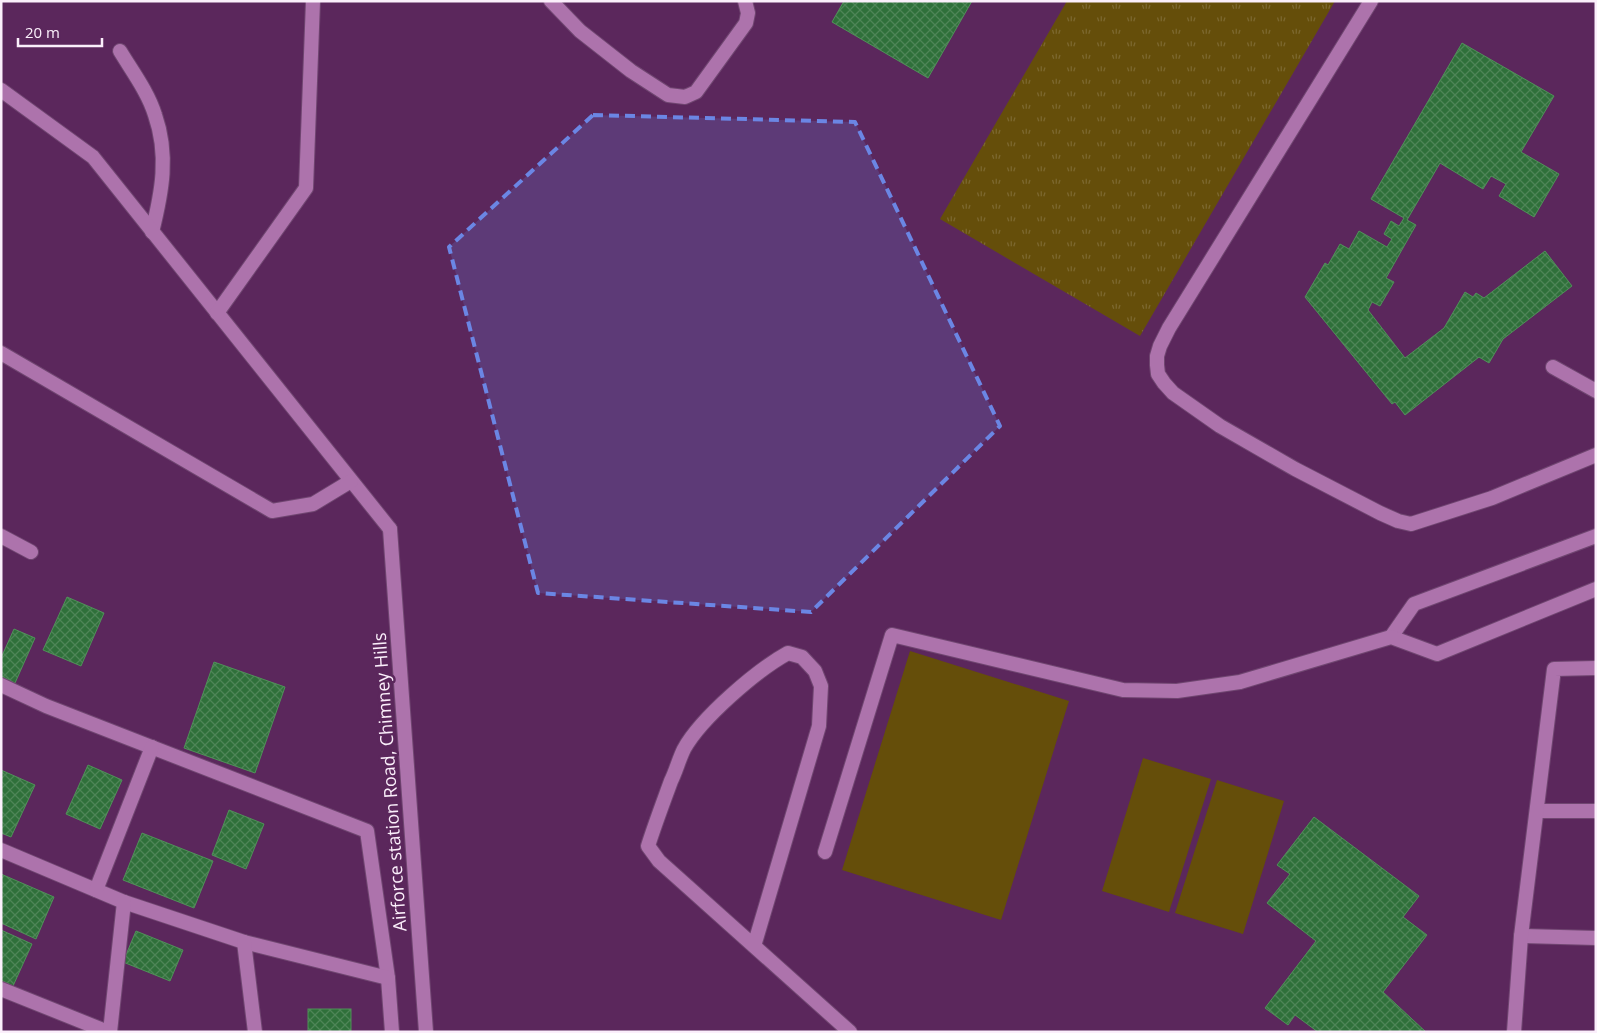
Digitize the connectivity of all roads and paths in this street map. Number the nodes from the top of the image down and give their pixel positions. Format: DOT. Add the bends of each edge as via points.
graph roads {
  1 [pos="314,1"];
  2 [pos="552,1"];
  3 [pos="745,1"];
  4 [pos="1371,1"];
  5 [pos="120,51"];
  6 [pos="1,90"];
  7 [pos="152,232"];
  8 [pos="217,313"];
  9 [pos="1,353"];
  10 [pos="1553,367"];
  11 [pos="1596,391"];
  12 [pos="1596,455"];
  13 [pos="351,481"];
  14 [pos="1,536"];
  15 [pos="1596,536"];
  16 [pos="31,552"];
  17 [pos="1596,589"];
  18 [pos="1391,637"];
  19 [pos="1596,668"];
  20 [pos="1,685"];
  21 [pos="152,747"];
  22 [pos="1596,810"];
  23 [pos="1538,811"];
  24 [pos="1,850"];
  25 [pos="825,852"];
  26 [pos="96,890"];
  27 [pos="124,902"];
  28 [pos="1521,936"];
  29 [pos="1596,938"];
  30 [pos="244,942"];
  31 [pos="754,946"];
  32 [pos="388,978"];
  33 [pos="1,989"];
  34 [pos="109,1032"];
  35 [pos="255,1032"];
  36 [pos="392,1032"];
  37 [pos="426,1032"];
  38 [pos="850,1032"];
  39 [pos="1514,1032"];
  1 -- 8 [label="street" via="306,188"];
  2 -- 3 [label="street" via="580,31 631,71 668,94 685,97 696,92 746,23"];
  4 -- 12 [label="street" via="1169,328 1157,356 1158,374 1173,393 1220,426 1351,499 1411,524 1492,498"];
  5 -- 7 [label="street" via="155,113 160,134 162,192"];
  6 -- 7 [label="street" via="93,157"];
  7 -- 8 [label="street"];
  8 -- 13 [label="street"];
  9 -- 13 [label="street" via="272,511 312,504"];
  10 -- 11 [label="street"];
  13 -- 37 [label="street, Airforce station Road, Chimney Hills" via="390,529"];
  14 -- 16 [label="street"];
  15 -- 18 [label="street" via="1414,604"];
  17 -- 18 [label="street" via="1436,654"];
  18 -- 25 [label="street" via="1240,682 1168,691 1123,690 892,635"];
  19 -- 23 [label="street" via="1554,669"];
  20 -- 21 [label="street"];
  21 -- 26 [label="street"];
  21 -- 32 [label="street" via="367,830"];
  22 -- 23 [label="street"];
  23 -- 28 [label="street"];
  24 -- 26 [label="street"];
  26 -- 27 [label="street"];
  27 -- 30 [label="street"];
  27 -- 34 [label="street"];
  28 -- 29 [label="street"];
  28 -- 39 [label="street"];
  30 -- 32 [label="street"];
  30 -- 35 [label="street"];
  31 -- 31 [label="street" via="659,861 648,846 684,749 699,728 772,662 788,654 802,657 815,671 821,686 819,726"];
  31 -- 38 [label="street"];
  32 -- 36 [label="street"];
  33 -- 34 [label="street"];
}
